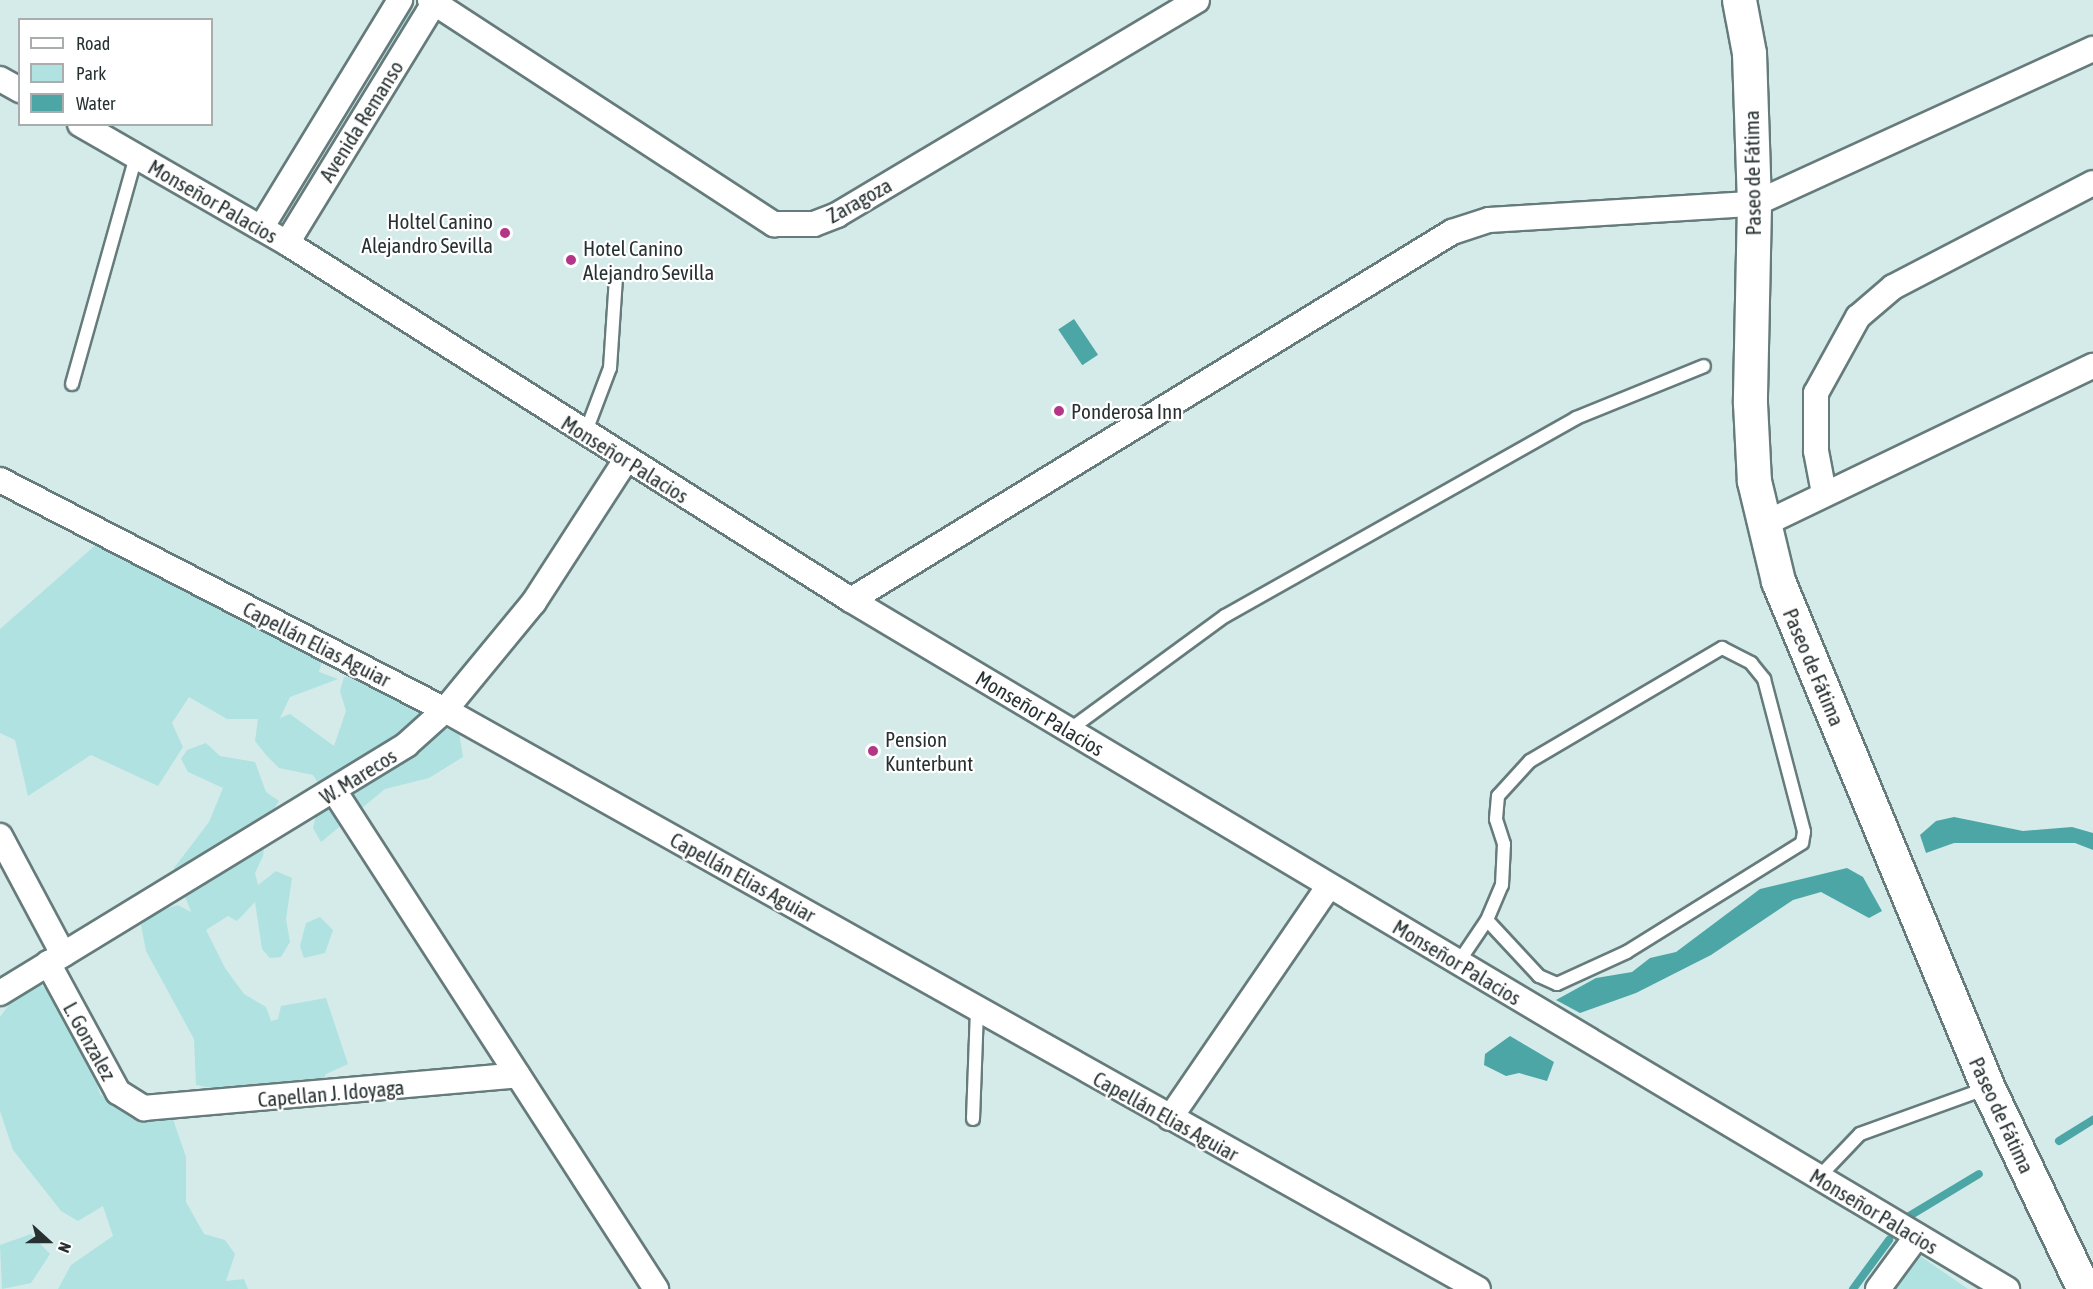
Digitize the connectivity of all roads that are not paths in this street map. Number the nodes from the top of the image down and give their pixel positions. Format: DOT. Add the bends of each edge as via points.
graph roads {
  1 [pos="400,0"];
  2 [pos="1197,0"];
  3 [pos="1739,0"];
  4 [pos="433,1"];
  5 [pos="2093,49"];
  6 [pos="0,79"];
  7 [pos="18,89"];
  8 [pos="84,126"];
  9 [pos="136,156"];
  10 [pos="2093,183"];
  11 [pos="1754,204"];
  12 [pos="261,228"];
  13 [pos="287,243"];
  14 [pos="616,278"];
  15 [pos="1704,366"];
  16 [pos="2093,366"];
  17 [pos="72,384"];
  18 [pos="585,434"];
  19 [pos="626,460"];
  20 [pos="0,480"];
  21 [pos="1824,493"];
  22 [pos="1764,524"];
  23 [pos="851,600"];
  24 [pos="445,710"];
  25 [pos="1069,730"];
  26 [pos="335,792"];
  27 [pos="0,836"];
  28 [pos="1329,886"];
  29 [pos="1487,920"];
  30 [pos="56,958"];
  31 [pos="1458,963"];
  32 [pos="0,993"];
  33 [pos="977,1009"];
  34 [pos="518,1075"];
  35 [pos="1988,1088"];
  36 [pos="144,1108"];
  37 [pos="1170,1118"];
  38 [pos="973,1119"];
  39 [pos="1818,1178"];
  40 [pos="1917,1236"];
  41 [pos="656,1289"];
  42 [pos="1478,1289"];
  43 [pos="1878,1289"];
  44 [pos="2007,1289"];
  45 [pos="2084,1289"];
  1 -- 12 [label="street, Avenida Remanso"];
  2 -- 4 [label="street, Zaragoza" via="837,215 794,224 774,224"];
  3 -- 11 [label="street, Paseo de Fátima" via="1749,53"];
  4 -- 13 [label="street, Avenida Remanso"];
  5 -- 11 [label="street"];
  6 -- 7 [label="street"];
  8 -- 9 [label="street, Monseñor Palacios"];
  9 -- 12 [label="street, Monseñor Palacios"];
  9 -- 17 [label="lane"];
  10 -- 21 [label="street" via="1893,286 1858,317 1816,393 1816,451"];
  11 -- 22 [label="street, Paseo de Fátima" via="1750,404 1754,481"];
  11 -- 23 [label="street" via="1489,220 1452,232"];
  12 -- 13 [label="street, Monseñor Palacios"];
  13 -- 18 [label="street, Monseñor Palacios"];
  14 -- 18 [label="lane" via="610,368 602,402"];
  15 -- 25 [label="lane" via="1576,418 1225,616"];
  16 -- 21 [label="street"];
  18 -- 19 [label="street, Monseñor Palacios"];
  19 -- 23 [label="street, Monseñor Palacios"];
  19 -- 24 [label="street, W. Marecos" via="534,602"];
  20 -- 24 [label="street, Capellán Elias Aguiar"];
  21 -- 22 [label="street"];
  22 -- 35 [label="street, Paseo de Fátima" via="1778,581"];
  23 -- 25 [label="street, Monseñor Palacios"];
  24 -- 26 [label="street, W. Marecos" via="406,745"];
  24 -- 33 [label="street, Capellán Elias Aguiar"];
  25 -- 28 [label="street, Monseñor Palacios"];
  26 -- 30 [label="street, W. Marecos"];
  26 -- 34 [label="street"];
  27 -- 30 [label="street, L. Gonzalez"];
  28 -- 31 [label="street, Monseñor Palacios"];
  28 -- 37 [label="street"];
  29 -- 29 [label="lane" via="1539,976 1557,984 1627,952 1802,843 1804,832 1764,679 1751,663 1722,648 1530,761 1498,796 1496,819 1504,844 1504,869"];
  29 -- 31 [label="lane"];
  30 -- 32 [label="street, W. Marecos"];
  30 -- 36 [label="street, L. Gonzalez" via="118,1092"];
  31 -- 39 [label="street, Monseñor Palacios"];
  33 -- 37 [label="street, Capellán Elias Aguiar"];
  33 -- 38 [label="lane"];
  34 -- 36 [label="street, Capellan J. Idoyaga"];
  34 -- 41 [label="street"];
  35 -- 39 [label="lane" via="1860,1134"];
  35 -- 45 [label="street, Paseo de Fátima"];
  37 -- 42 [label="street, Capellán Elias Aguiar"];
  39 -- 40 [label="street, Monseñor Palacios"];
  40 -- 43 [label="street"];
  40 -- 44 [label="street, Monseñor Palacios"];
}
